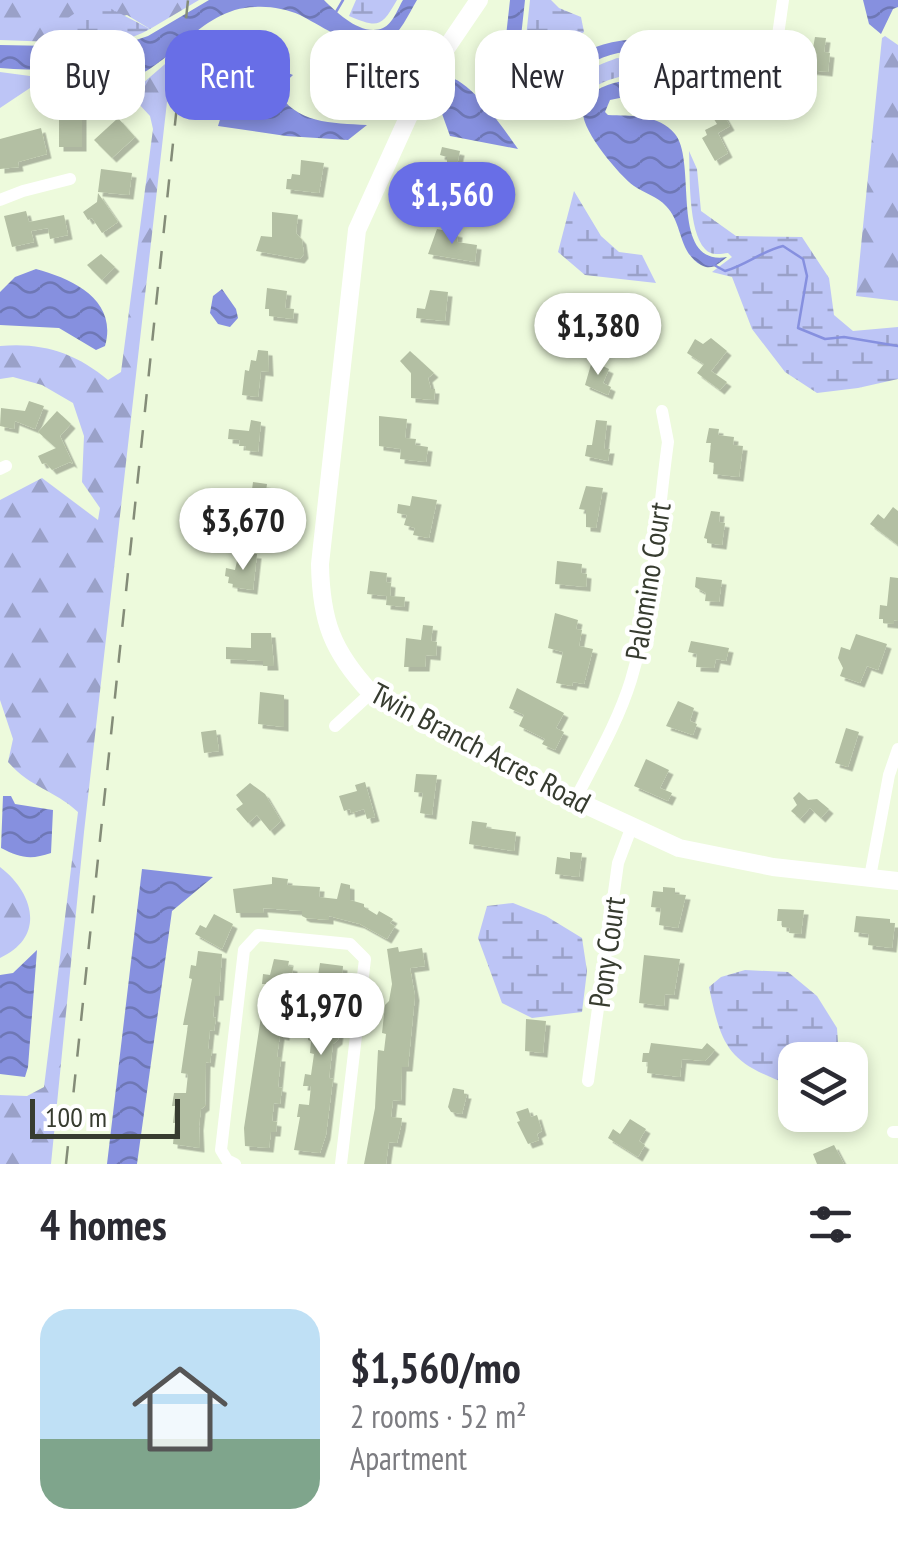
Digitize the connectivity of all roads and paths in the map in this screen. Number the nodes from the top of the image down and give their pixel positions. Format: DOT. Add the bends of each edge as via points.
graph roads {
  1 [pos="479,0"];
  2 [pos="782,0"];
  3 [pos="778,30"];
  4 [pos="70,179"];
  5 [pos="0,200"];
  6 [pos="662,410"];
  7 [pos="371,693"];
  8 [pos="335,726"];
  9 [pos="898,749"];
  10 [pos="575,800"];
  11 [pos="632,826"];
  12 [pos="870,877"];
  13 [pos="898,881"];
  14 [pos="588,1080"];
  15 [pos="234,1164"];
  16 [pos="341,1164"];
  1 -- 7 [label="street, Twin Branch Acres Road" via="426,78 357,230 320,594 327,631"];
  2 -- 3 [label="street"];
  4 -- 5 [label="street"];
  6 -- 10 [label="street, Palomino Court" via="668,442 642,635 620,708"];
  7 -- 8 [label="street"];
  7 -- 10 [label="street, Twin Branch Acres Road"];
  9 -- 12 [label="street"];
  10 -- 11 [label="street, Twin Branch Acres Road"];
  11 -- 12 [label="street, Twin Branch Acres Road" via="679,848"];
  11 -- 14 [label="street, Pony Court" via="618,863"];
  12 -- 13 [label="street, Twin Branch Acres Road"];
  15 -- 16 [label="street" via="221,1150 244,950 258,936 350,944 365,958"];
}
